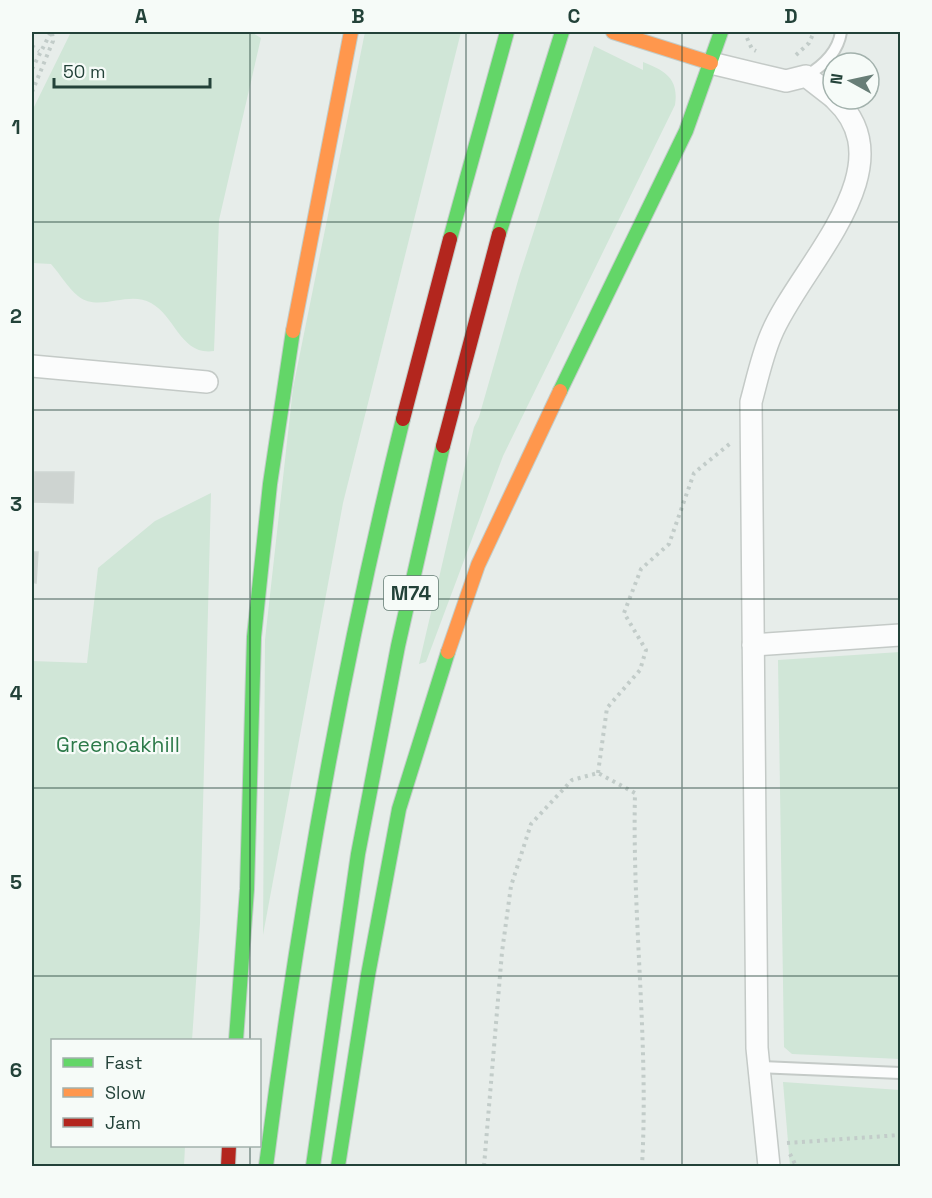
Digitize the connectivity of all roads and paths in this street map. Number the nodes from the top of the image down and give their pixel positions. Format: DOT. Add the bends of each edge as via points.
graph roads {
  1 [pos="51,32"];
  2 [pos="351,32"];
  3 [pos="507,32"];
  4 [pos="513,32"];
  5 [pos="562,32"];
  6 [pos="721,32"];
  7 [pos="744,32"];
  8 [pos="814,32"];
  9 [pos="841,32"];
  10 [pos="618,33"];
  11 [pos="32,46"];
  12 [pos="760,53"];
  13 [pos="787,57"];
  14 [pos="711,63"];
  15 [pos="32,69"];
  16 [pos="806,76"];
  17 [pos="821,88"];
  18 [pos="32,92"];
  19 [pos="847,111"];
  20 [pos="443,265"];
  21 [pos="32,366"];
  22 [pos="207,382"];
  23 [pos="751,427"];
  24 [pos="900,635"];
  25 [pos="753,645"];
  26 [pos="433,698"];
  27 [pos="598,773"];
  28 [pos="373,1035"];
  29 [pos="236,1039"];
  30 [pos="759,1067"];
  31 [pos="900,1073"];
  32 [pos="900,1135"];
  33 [pos="783,1143"];
  34 [pos="229,1147"];
  35 [pos="228,1167"];
  36 [pos="266,1167"];
  37 [pos="313,1167"];
  38 [pos="338,1167"];
  39 [pos="484,1167"];
  40 [pos="642,1167"];
  41 [pos="769,1167"];
  1 -- 15 [label="path"];
  1 -- 18 [label="path" via="53,41"];
  2 -- 29 [label="main road" via="295,312 264,527 254,638 248,867"];
  3 -- 20 [label="main road"];
  4 -- 20 [label="main road, M74"];
  5 -- 37 [label="main road, M74" via="466,358 424,530 358,854"];
  6 -- 14 [label="main road, M74"];
  7 -- 12 [label="path" via="752,49"];
  8 -- 13 [label="path" via="798,55"];
  9 -- 16 [label="lane" via="832,54"];
  10 -- 14 [label="main road"];
  11 -- 15 [label="path" via="40,50"];
  14 -- 16 [label="street" via="786,81"];
  14 -- 26 [label="main road, M74" via="686,131 483,555"];
  16 -- 17 [label="street"];
  19 -- 23 [label="street" via="859,136 862,156 858,179 771,334 751,402"];
  20 -- 36 [label="main road, M74" via="340,696 295,956"];
  21 -- 22 [label="street"];
  23 -- 25 [label="street"];
  23 -- 27 [label="path" via="694,472 669,544 641,569 624,614 646,650 640,670 607,708"];
  24 -- 25 [label="street"];
  25 -- 30 [label="street"];
  26 -- 28 [label="main road, M74"];
  26 -- 38 [label="main road" via="399,809"];
  27 -- 39 [label="path" via="572,780 531,824 511,886"];
  27 -- 40 [label="path" via="635,793 633,859 645,1104"];
  30 -- 31 [label="lane"];
  30 -- 41 [label="street"];
  32 -- 33 [label="path"];
  34 -- 35 [label="main road"];
}
